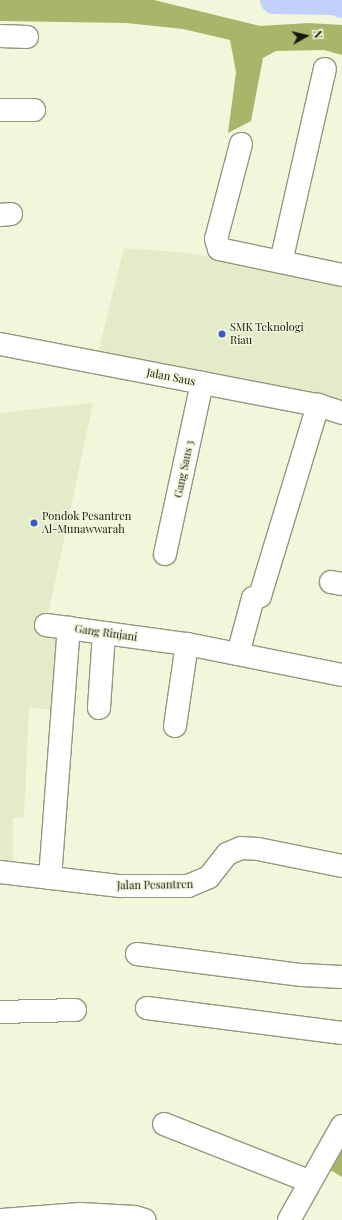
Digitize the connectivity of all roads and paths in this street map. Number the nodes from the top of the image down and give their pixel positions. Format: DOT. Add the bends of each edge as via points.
graph roads {
  1 [pos="0,36"];
  2 [pos="27,37"];
  3 [pos="325,69"];
  4 [pos="0,110"];
  5 [pos="34,110"];
  6 [pos="241,144"];
  7 [pos="281,262"];
  8 [pos="342,275"];
  9 [pos="0,344"];
  10 [pos="202,383"];
  11 [pos="318,405"];
  12 [pos="342,413"];
  13 [pos="164,554"];
  14 [pos="46,625"];
  15 [pos="69,628"];
  16 [pos="104,633"];
  17 [pos="187,644"];
  18 [pos="238,654"];
  19 [pos="342,675"];
  20 [pos="99,708"];
  21 [pos="175,726"];
  22 [pos="342,866"];
  23 [pos="0,872"];
  24 [pos="50,878"];
  25 [pos="137,954"];
  26 [pos="342,977"];
  27 [pos="148,1008"];
  28 [pos="75,1010"];
  29 [pos="0,1012"];
  30 [pos="342,1033"];
  31 [pos="164,1124"];
  32 [pos="342,1126"];
  33 [pos="309,1180"];
  34 [pos="2,1220"];
  35 [pos="145,1220"];
  36 [pos="289,1220"];
  1 -- 2 [label="street"];
  3 -- 7 [label="street"];
  4 -- 5 [label="street"];
  6 -- 7 [label="street" via="216,244 219,249"];
  7 -- 8 [label="street"];
  9 -- 10 [label="street, Jalan Saus"];
  10 -- 11 [label="street, Jalan Saus"];
  10 -- 13 [label="street, Gang Saus 3"];
  11 -- 12 [label="street, Jalan Saus"];
  11 -- 18 [label="street" via="260,596 252,598"];
  14 -- 15 [label="street"];
  15 -- 16 [label="street, Gang Rinjani"];
  15 -- 24 [label="street, Gang Rinjani"];
  16 -- 17 [label="street, Gang Rinjani"];
  16 -- 20 [label="street"];
  17 -- 18 [label="street, Gang Rinjani"];
  17 -- 21 [label="street"];
  18 -- 19 [label="street, Gang Rinjani"];
  22 -- 24 [label="street, Jalan Pesantren" via="258,848 241,848 227,854 209,877 195,885 120,886"];
  23 -- 24 [label="street, Jalan Pesantren"];
  25 -- 26 [label="street" via="302,975"];
  27 -- 30 [label="street"];
  28 -- 29 [label="street"];
  31 -- 33 [label="street"];
  32 -- 33 [label="street"];
  33 -- 36 [label="street"];
  34 -- 35 [label="street" via="80,1214 136,1217"];
}
